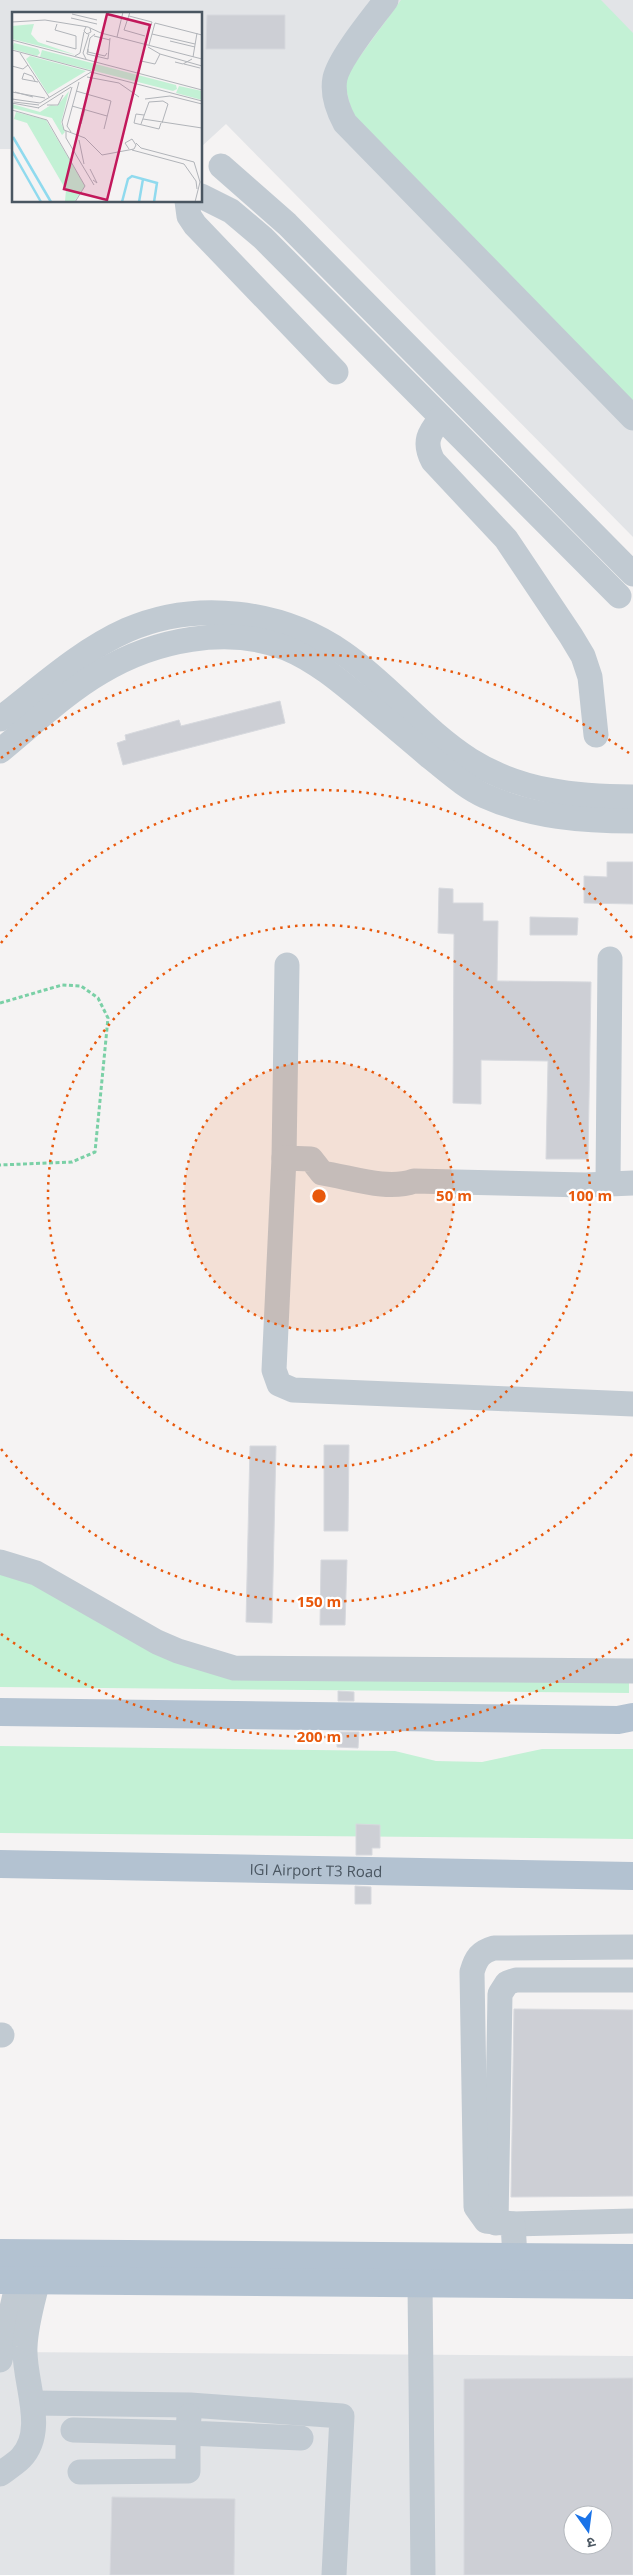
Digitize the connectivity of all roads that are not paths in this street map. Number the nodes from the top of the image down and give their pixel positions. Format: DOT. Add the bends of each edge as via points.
graph roads {
  1 [pos="386,0"];
  2 [pos="221,166"];
  3 [pos="202,196"];
  4 [pos="187,202"];
  5 [pos="430,366"];
  6 [pos="336,372"];
  7 [pos="409,387"];
  8 [pos="441,418"];
  9 [pos="633,418"];
  10 [pos="633,574"];
  11 [pos="619,596"];
  12 [pos="0,718"];
  13 [pos="596,735"];
  14 [pos="0,751"];
  15 [pos="633,797"];
  16 [pos="633,820"];
  17 [pos="610,959"];
  18 [pos="287,965"];
  19 [pos="284,1158"];
  20 [pos="608,1182"];
  21 [pos="633,1183"];
  22 [pos="633,1404"];
  23 [pos="0,1562"];
  24 [pos="633,1671"];
  25 [pos="0,1712"];
  26 [pos="628,1720"];
  27 [pos="0,1864"];
  28 [pos="633,1876"];
  29 [pos="633,1947"];
  30 [pos="633,1980"];
  31 [pos="633,2221"];
  32 [pos="505,2224"];
  33 [pos="22,2253"];
  34 [pos="515,2257"];
  35 [pos="633,2258"];
  36 [pos="19,2281"];
  37 [pos="420,2284"];
  38 [pos="633,2286"];
  39 [pos="0,2360"];
  40 [pos="33,2403"];
  41 [pos="190,2405"];
  42 [pos="72,2430"];
  43 [pos="188,2434"];
  44 [pos="301,2438"];
  45 [pos="80,2472"];
  46 [pos="0,2474"];
  47 [pos="334,2575"];
  48 [pos="423,2575"];
  1 -- 9 [label="lane" via="340,66 335,79 336,101 345,123"];
  2 -- 5 [label="lane" via="287,224"];
  3 -- 7 [label="lane" via="248,224"];
  4 -- 6 [label="lane" via="194,226"];
  5 -- 7 [label="lane"];
  5 -- 10 [label="lane"];
  7 -- 8 [label="lane"];
  8 -- 11 [label="lane"];
  8 -- 13 [label="lane" via="429,434 426,442 428,451 433,461 506,539 575,643 590,677"];
  12 -- 15 [label="lane" via="94,647 128,630 188,615 253,616 284,623 343,653 448,744 471,760 516,782 549,791"];
  14 -- 16 [label="lane" via="78,687 130,657 190,640 218,637 250,640 285,648 310,660 459,781 484,796 549,816"];
  17 -- 20 [label="lane"];
  18 -- 19 [label="lane"];
  19 -- 20 [label="lane" via="311,1159 322,1173 353,1177 364,1183 586,1186"];
  19 -- 22 [label="lane" via="274,1370 285,1388"];
  20 -- 21 [label="lane"];
  23 -- 24 [label="lane" via="36,1573 157,1642 234,1668"];
  25 -- 26 [label="main road"];
  27 -- 28 [label="main road, IGI Airport T3 Road"];
  29 -- 32 [label="lane" via="494,1948 483,1951 476,1959 472,1972 476,2207 482,2218"];
  30 -- 32 [label="lane" via="516,1980 502,1988"];
  31 -- 32 [label="lane"];
  32 -- 34 [label="lane"];
  33 -- 34 [label="main road"];
  33 -- 36 [label="lane"];
  34 -- 35 [label="main road"];
  36 -- 37 [label="main road"];
  36 -- 39 [label="lane"];
  36 -- 40 [label="lane" via="26,2329 24,2350"];
  37 -- 38 [label="main road"];
  37 -- 48 [label="lane"];
  40 -- 41 [label="lane"];
  40 -- 46 [label="lane" via="31,2442 22,2458"];
  41 -- 43 [label="lane"];
  41 -- 47 [label="lane" via="342,2416"];
  42 -- 43 [label="lane"];
  43 -- 44 [label="lane"];
  43 -- 45 [label="lane" via="188,2472"];
}
